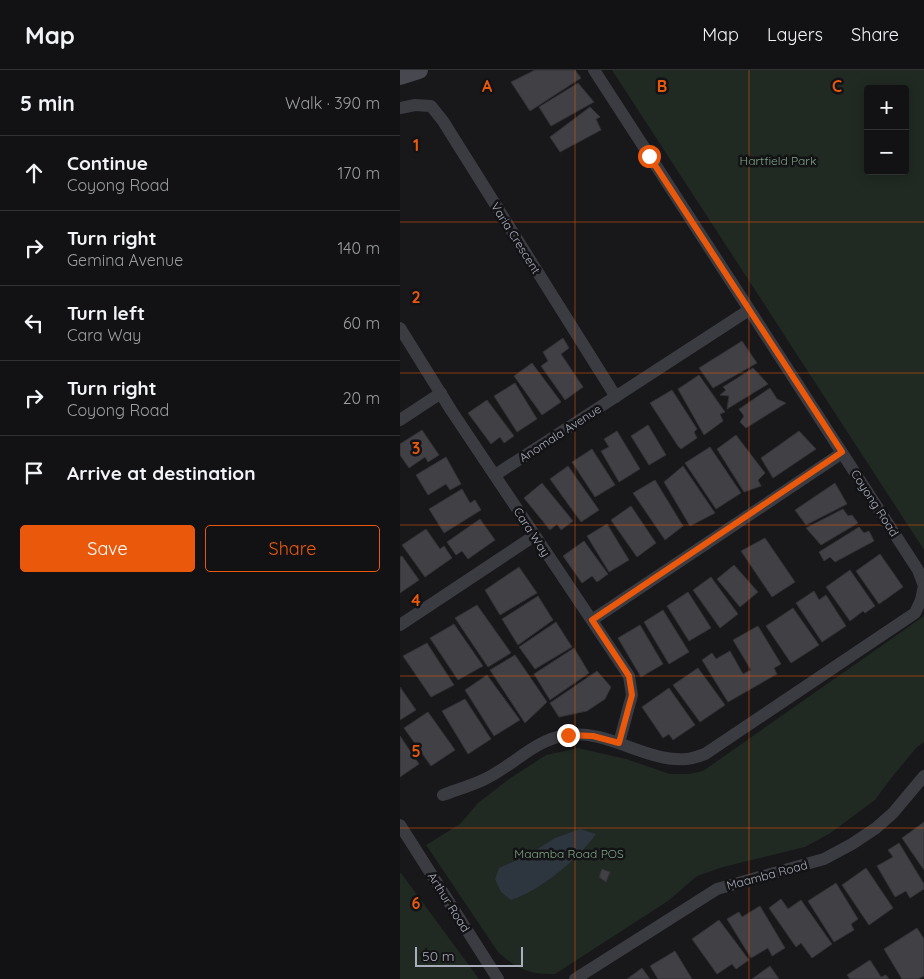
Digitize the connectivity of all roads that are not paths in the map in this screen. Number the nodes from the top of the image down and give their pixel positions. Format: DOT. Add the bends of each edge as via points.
graph roads {
  1 [pos="419,70"];
  2 [pos="594,70"];
  3 [pos="400,76"];
  4 [pos="400,108"];
  5 [pos="749,310"];
  6 [pos="400,328"];
  7 [pos="441,393"];
  8 [pos="621,394"];
  9 [pos="400,420"];
  10 [pos="842,452"];
  11 [pos="495,475"];
  12 [pos="534,536"];
  13 [pos="924,586"];
  14 [pos="592,620"];
  15 [pos="400,625"];
  16 [pos="619,743"];
  17 [pos="924,776"];
  18 [pos="443,794"];
  19 [pos="402,831"];
  20 [pos="498,979"];
  21 [pos="575,979"];
  1 -- 3 [label="main road"];
  2 -- 5 [label="street, Coyong Road"];
  4 -- 8 [label="street, Varia Crescent" via="431,106"];
  5 -- 8 [label="street, Anomala Avenue"];
  5 -- 10 [label="street, Coyong Road"];
  6 -- 7 [label="street, Cara Way"];
  7 -- 9 [label="street"];
  7 -- 11 [label="street, Cara Way"];
  8 -- 11 [label="street, Anomala Avenue"];
  10 -- 13 [label="street, Coyong Road" via="918,570"];
  10 -- 14 [label="street"];
  11 -- 12 [label="street, Cara Way"];
  12 -- 14 [label="street, Cara Way"];
  12 -- 15 [label="street"];
  13 -- 16 [label="street, Coyong Road" via="915,613 704,754 687,759 665,758"];
  14 -- 16 [label="street, Cara Way" via="629,676 632,695"];
  16 -- 18 [label="street, Coyong Road" via="593,736 568,735 547,739 483,780"];
  17 -- 21 [label="street, Maamba Road" via="893,813 852,844 824,859 717,888"];
  19 -- 20 [label="street, Arthur Road"];
}
